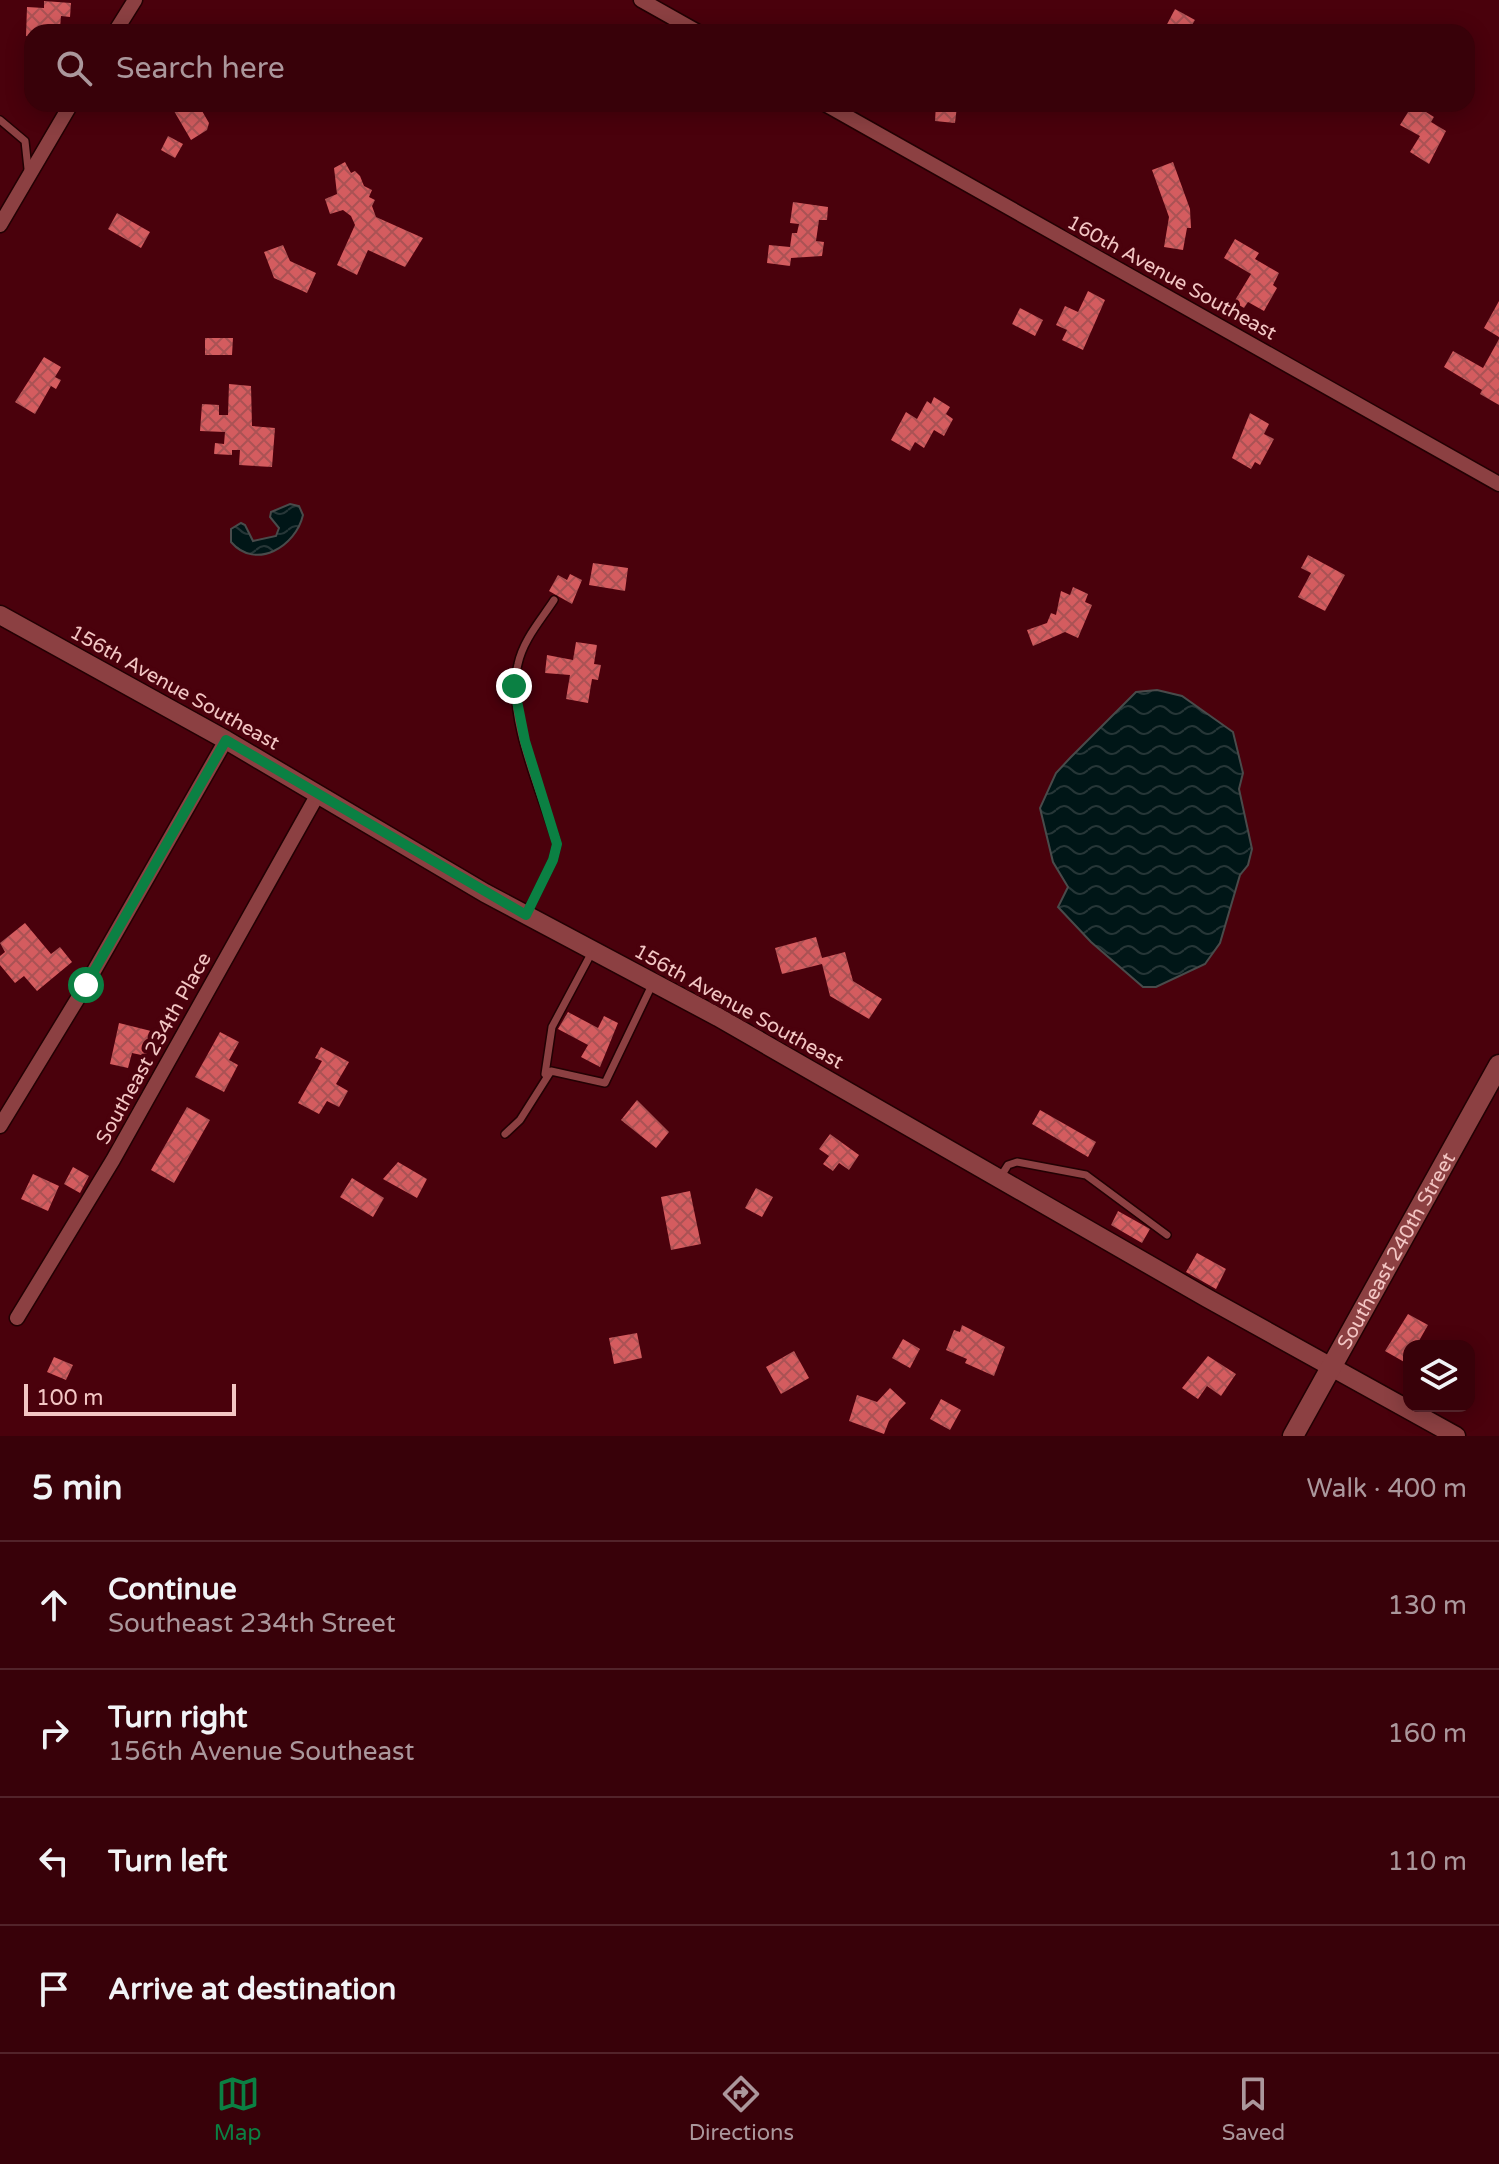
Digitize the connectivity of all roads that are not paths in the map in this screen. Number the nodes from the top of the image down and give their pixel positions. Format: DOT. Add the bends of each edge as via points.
graph roads {
  1 [pos="135,0"];
  2 [pos="641,0"];
  3 [pos="120,24"];
  4 [pos="684,24"];
  5 [pos="66,112"];
  6 [pos="839,112"];
  7 [pos="0,120"];
  8 [pos="27,179"];
  9 [pos="0,225"];
  10 [pos="1499,484"];
  11 [pos="554,600"];
  12 [pos="0,615"];
  13 [pos="226,740"];
  14 [pos="318,794"];
  15 [pos="526,915"];
  16 [pos="593,950"];
  17 [pos="653,983"];
  18 [pos="1499,1065"];
  19 [pos="545,1076"];
  20 [pos="0,1126"];
  21 [pos="505,1134"];
  22 [pos="999,1178"];
  23 [pos="1167,1235"];
  24 [pos="17,1318"];
  25 [pos="1331,1365"];
  26 [pos="1293,1436"];
  27 [pos="1456,1436"];
  1 -- 3 [label="street"];
  2 -- 4 [label="street"];
  5 -- 8 [label="street"];
  6 -- 10 [label="street, 160th Avenue Southeast"];
  7 -- 8 [label="lane" via="25,141"];
  8 -- 9 [label="street"];
  11 -- 15 [label="lane" via="527,641 514,686 557,844"];
  12 -- 13 [label="street, 156th Avenue Southeast"];
  13 -- 14 [label="street, 156th Avenue Southeast"];
  13 -- 20 [label="street"];
  14 -- 15 [label="street, 156th Avenue Southeast"];
  14 -- 24 [label="street, Southeast 234th Place" via="113,1160"];
  15 -- 16 [label="street, 156th Avenue Southeast"];
  16 -- 17 [label="street, 156th Avenue Southeast"];
  16 -- 19 [label="lane" via="552,1027"];
  17 -- 19 [label="lane" via="605,1083 551,1071"];
  17 -- 22 [label="street, 156th Avenue Southeast"];
  18 -- 25 [label="main road, Southeast 240th Street"];
  19 -- 21 [label="lane" via="520,1120"];
  22 -- 23 [label="lane" via="1017,1162 1086,1175"];
  22 -- 25 [label="street, 156th Avenue Southeast"];
  25 -- 26 [label="main road, Southeast 240th Street"];
  25 -- 27 [label="street, 156th Avenue Southeast"];
}
